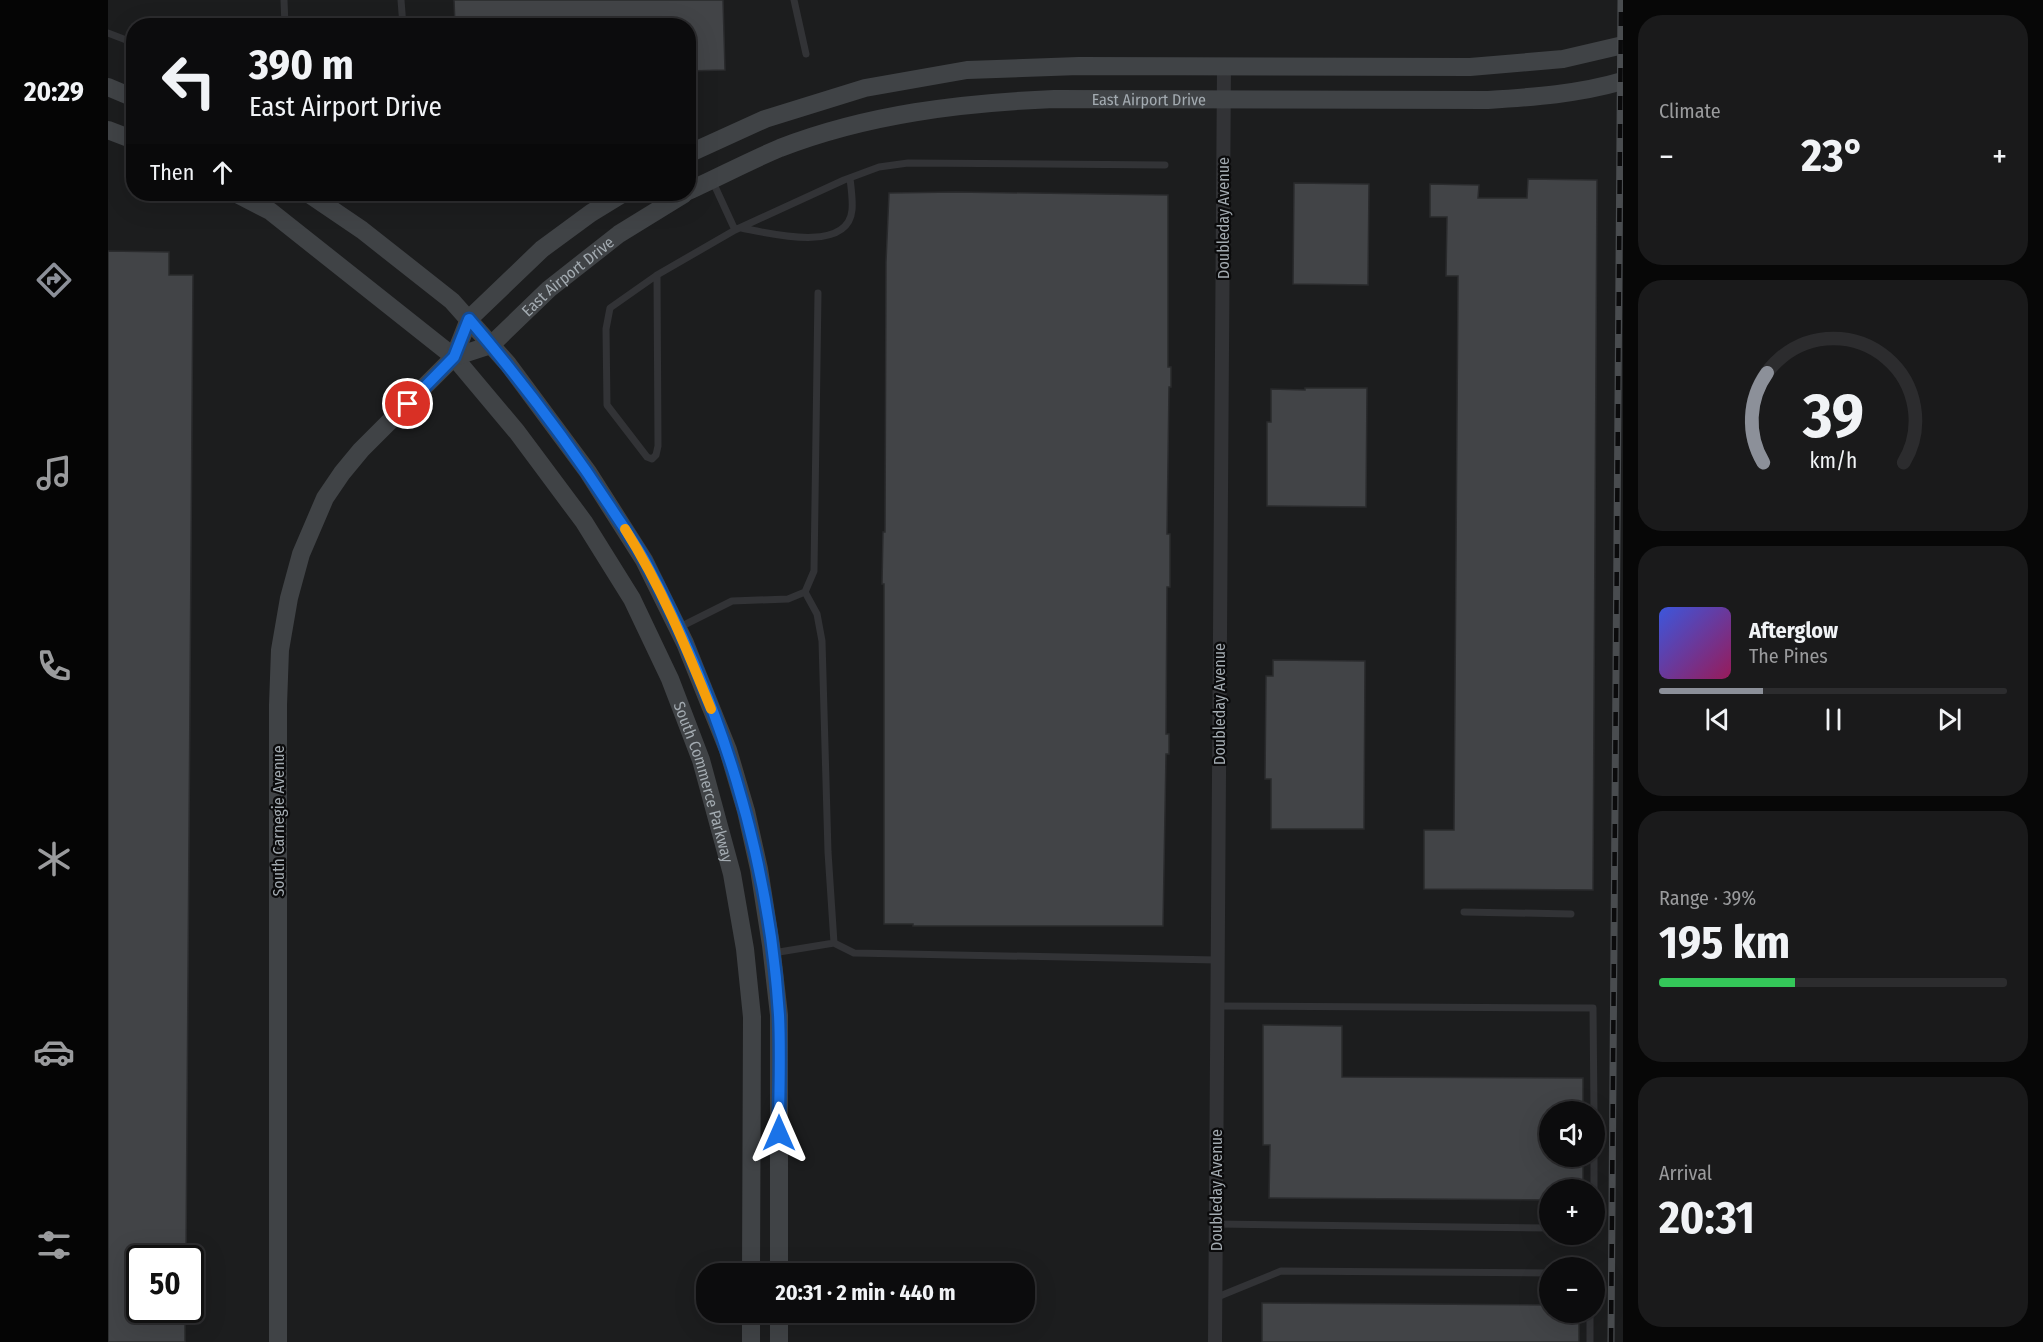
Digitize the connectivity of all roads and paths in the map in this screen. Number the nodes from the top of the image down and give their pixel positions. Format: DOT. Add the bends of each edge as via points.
graph roads {
  1 [pos="284,0"];
  2 [pos="401,0"];
  3 [pos="794,0"];
  4 [pos="285,18"];
  5 [pos="402,18"];
  6 [pos="108,33"];
  7 [pos="126,40"];
  8 [pos="1623,45"];
  9 [pos="806,54"];
  10 [pos="1224,67"];
  11 [pos="1623,81"];
  12 [pos="108,87"];
  13 [pos="126,95"];
  14 [pos="1224,99"];
  15 [pos="108,130"];
  16 [pos="126,138"];
  17 [pos="696,150"];
  18 [pos="1165,165"];
  19 [pos="850,178"];
  20 [pos="712,180"];
  21 [pos="696,187"];
  22 [pos="251,201"];
  23 [pos="319,201"];
  24 [pos="611,201"];
  25 [pos="673,201"];
  26 [pos="738,229"];
  27 [pos="657,275"];
  28 [pos="818,293"];
  29 [pos="469,319"];
  30 [pos="491,345"];
  31 [pos="454,357"];
  32 [pos="805,592"];
  33 [pos="678,628"];
  34 [pos="1464,912"];
  35 [pos="1571,914"];
  36 [pos="834,943"];
  37 [pos="772,953"];
  38 [pos="1217,960"];
  39 [pos="1217,1006"];
  40 [pos="1594,1101"];
  41 [pos="1215,1224"];
  42 [pos="1539,1228"];
  43 [pos="752,1263"];
  44 [pos="779,1263"];
  45 [pos="1539,1273"];
  46 [pos="1215,1298"];
  47 [pos="751,1323"];
  48 [pos="779,1323"];
  49 [pos="1590,1323"];
  50 [pos="278,1342"];
  51 [pos="751,1342"];
  52 [pos="779,1342"];
  53 [pos="1215,1342"];
  54 [pos="1590,1342"];
  1 -- 4 [label="lane"];
  2 -- 5 [label="lane"];
  3 -- 9 [label="lane"];
  6 -- 7 [label="lane"];
  8 -- 10 [label="main road, East Airport Drive" via="1563,59 1470,67"];
  10 -- 14 [label="street, Doubleday Avenue"];
  10 -- 17 [label="main road, East Airport Drive" via="967,70 866,88 765,119"];
  11 -- 14 [label="main road, East Airport Drive" via="1553,95 1488,100"];
  12 -- 13 [label="main road"];
  14 -- 20 [label="main road, East Airport Drive" via="1021,100 922,110 780,148"];
  14 -- 38 [label="street, Doubleday Avenue"];
  15 -- 16 [label="main road"];
  18 -- 19 [label="lane" via="908,163 879,167"];
  19 -- 26 [label="lane"];
  19 -- 26 [label="lane" via="852,212 837,234 783,236"];
  20 -- 21 [label="main road, East Airport Drive"];
  20 -- 26 [label="lane"];
  22 -- 31 [label="main road" via="270,211"];
  23 -- 29 [label="main road" via="371,237"];
  24 -- 29 [label="main road, East Airport Drive" via="542,249"];
  25 -- 30 [label="main road, East Airport Drive" via="619,234 549,289"];
  26 -- 27 [label="lane"];
  27 -- 27 [label="lane" via="610,308 606,329 607,405 646,457 652,459 658,446"];
  28 -- 32 [label="lane" via="814,571"];
  29 -- 30 [label="main road, South Commerce Parkway"];
  29 -- 31 [label="main road, East Airport Drive"];
  30 -- 31 [label="main road, East Airport Drive"];
  30 -- 33 [label="main road, South Commerce Parkway" via="588,472 644,560"];
  31 -- 43 [label="main road, South Commerce Parkway" via="517,432 584,522 632,598 670,679 701,760 732,874 748,972 752,1017"];
  31 -- 50 [label="main road, South Carnegie Avenue" via="342,473 321,507 301,554 289,598 280,650 278,705"];
  32 -- 33 [label="lane" via="788,599 732,601"];
  32 -- 36 [label="lane" via="817,614 822,641"];
  33 -- 37 [label="main road, South Commerce Parkway" via="728,750 746,812"];
  34 -- 35 [label="lane"];
  36 -- 37 [label="lane"];
  36 -- 38 [label="lane" via="854,954"];
  37 -- 44 [label="main road, South Commerce Parkway" via="779,1015"];
  38 -- 39 [label="street, Doubleday Avenue"];
  39 -- 40 [label="lane" via="1593,1008"];
  39 -- 41 [label="street, Doubleday Avenue"];
  41 -- 42 [label="lane"];
  41 -- 46 [label="street, Doubleday Avenue"];
  45 -- 46 [label="lane" via="1281,1271"];
  46 -- 53 [label="street, Doubleday Avenue"];
  47 -- 51 [label="main road"];
  48 -- 52 [label="main road"];
  49 -- 54 [label="lane"];
}
